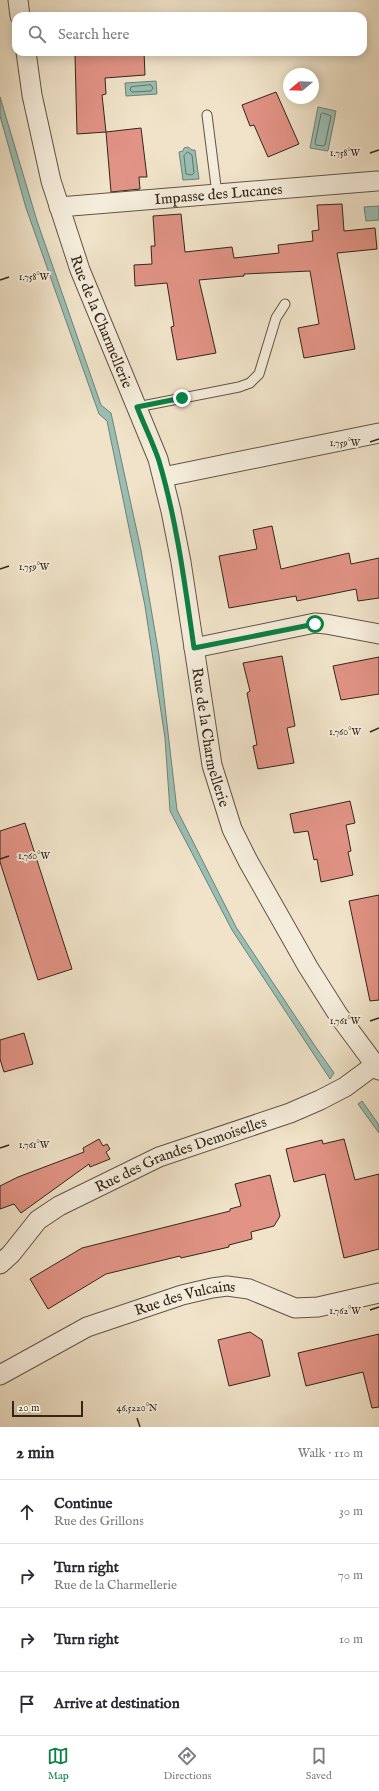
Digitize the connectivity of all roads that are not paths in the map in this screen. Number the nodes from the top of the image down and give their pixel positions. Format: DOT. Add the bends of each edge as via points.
graph roads {
  1 [pos="18,0"];
  2 [pos="20,12"];
  3 [pos="27,56"];
  4 [pos="207,115"];
  5 [pos="377,180"];
  6 [pos="217,194"];
  7 [pos="59,207"];
  8 [pos="285,304"];
  9 [pos="137,407"];
  10 [pos="379,433"];
  11 [pos="163,477"];
  12 [pos="379,634"];
  13 [pos="194,648"];
  14 [pos="377,1067"];
  15 [pos="0,1264"];
  16 [pos="379,1293"];
  17 [pos="0,1375"];
  1 -- 2 [label="street"];
  3 -- 7 [label="street, Rue de la Charmellerie" via="32,94"];
  4 -- 6 [label="lane"];
  5 -- 6 [label="street, Impasse des Lucanes"];
  6 -- 7 [label="street, Impasse des Lucanes"];
  7 -- 9 [label="street, Rue de la Charmellerie" via="80,270"];
  8 -- 9 [label="lane" via="276,318 259,374 250,383"];
  9 -- 11 [label="street, Rue de la Charmellerie"];
  10 -- 11 [label="street"];
  11 -- 13 [label="street, Rue de la Charmellerie" via="181,562"];
  12 -- 13 [label="street" via="315,624"];
  13 -- 14 [label="street, Rue de la Charmellerie" via="212,765 232,829 308,967 339,1016"];
  14 -- 15 [label="street, Rue des Grandes Demoiselles" via="320,1100 290,1113 159,1157 59,1206 38,1220"];
  16 -- 17 [label="street, Rue des Vulcains" via="318,1307 294,1308 249,1289 227,1286 212,1288 182,1295 87,1327"];
}
